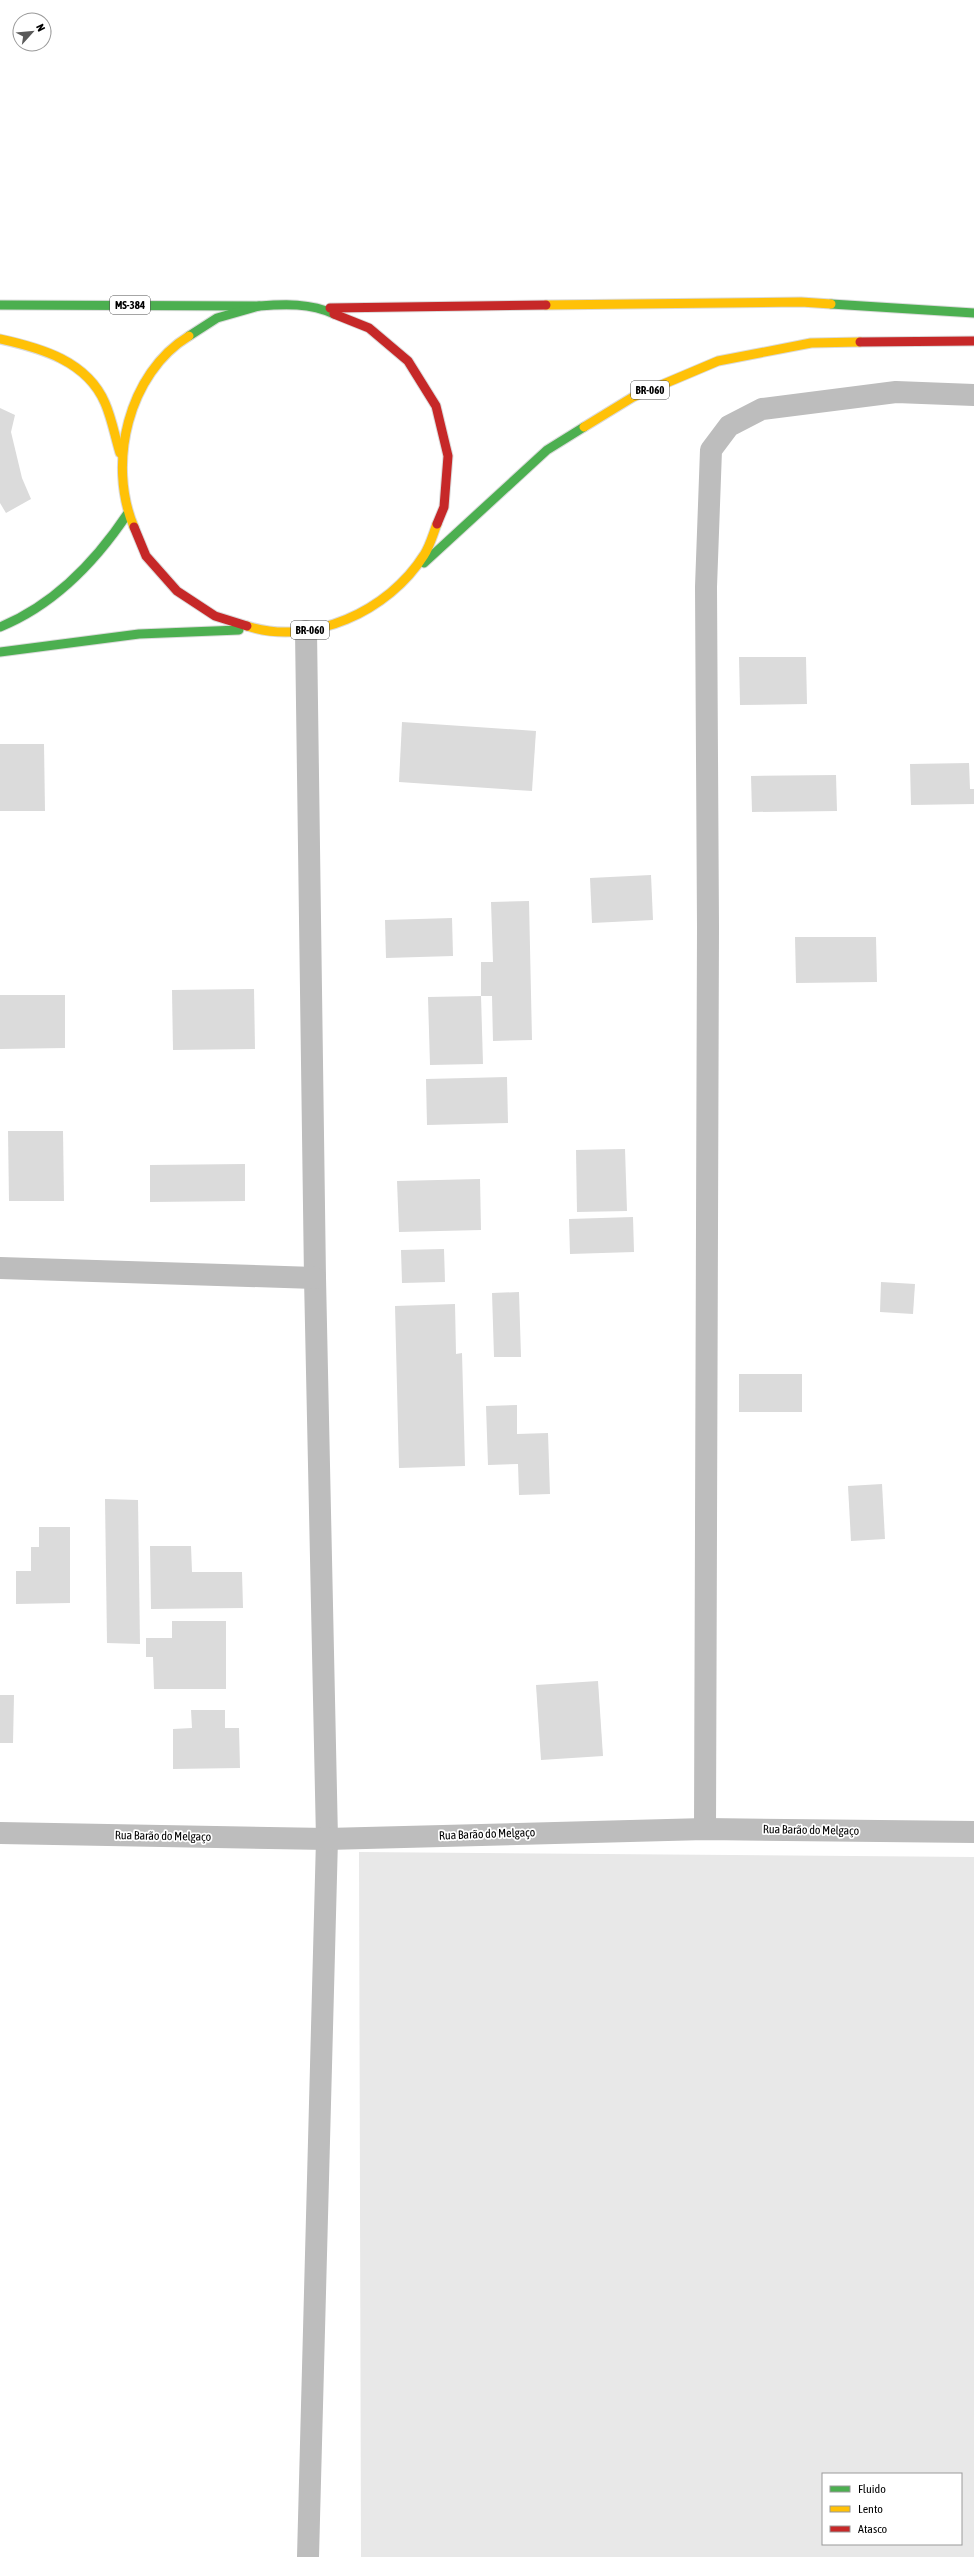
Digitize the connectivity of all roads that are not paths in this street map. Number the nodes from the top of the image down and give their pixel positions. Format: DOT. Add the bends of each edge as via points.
graph roads {
  1 [pos="0,305"];
  2 [pos="259,306"];
  3 [pos="322,308"];
  4 [pos="974,313"];
  5 [pos="0,339"];
  6 [pos="974,341"];
  7 [pos="974,395"];
  8 [pos="121,457"];
  9 [pos="128,513"];
  10 [pos="391,594"];
  11 [pos="0,626"];
  12 [pos="259,630"];
  13 [pos="306,631"];
  14 [pos="0,652"];
  15 [pos="0,1268"];
  16 [pos="315,1278"];
  17 [pos="705,1829"];
  18 [pos="974,1832"];
  19 [pos="0,1833"];
  20 [pos="327,1839"];
  21 [pos="308,2557"];
  1 -- 2 [label="main road, MS-384"];
  2 -- 3 [label="main road, BR-060" via="290,304"];
  2 -- 8 [label="main road, BR-060" via="217,318 175,347 150,374 130,413"];
  3 -- 4 [label="main road, BR-060" via="801,302"];
  3 -- 10 [label="main road, BR-060" via="369,328 408,361 436,406 448,456 444,507 424,555"];
  5 -- 8 [label="main road" via="51,352 84,372 105,402"];
  6 -- 10 [label="main road, BR-060" via="811,342 718,362 633,397 547,450"];
  7 -- 17 [label="street" via="896,392 762,409 729,426 711,450 706,587 708,942"];
  8 -- 9 [label="main road, BR-060"];
  9 -- 11 [label="main road" via="90,566 51,598"];
  9 -- 12 [label="main road, BR-060" via="146,556 177,591 215,616"];
  10 -- 13 [label="main road, BR-060" via="351,618"];
  12 -- 13 [label="main road, BR-060"];
  12 -- 14 [label="main road, BR-060" via="167,632 107,638 28,651"];
  13 -- 16 [label="street"];
  15 -- 16 [label="street"];
  16 -- 20 [label="street"];
  17 -- 18 [label="street, Rua Barão do Melgaço"];
  17 -- 20 [label="street, Rua Barão do Melgaço"];
  19 -- 20 [label="street, Rua Barão do Melgaço"];
  20 -- 21 [label="street"];
}
